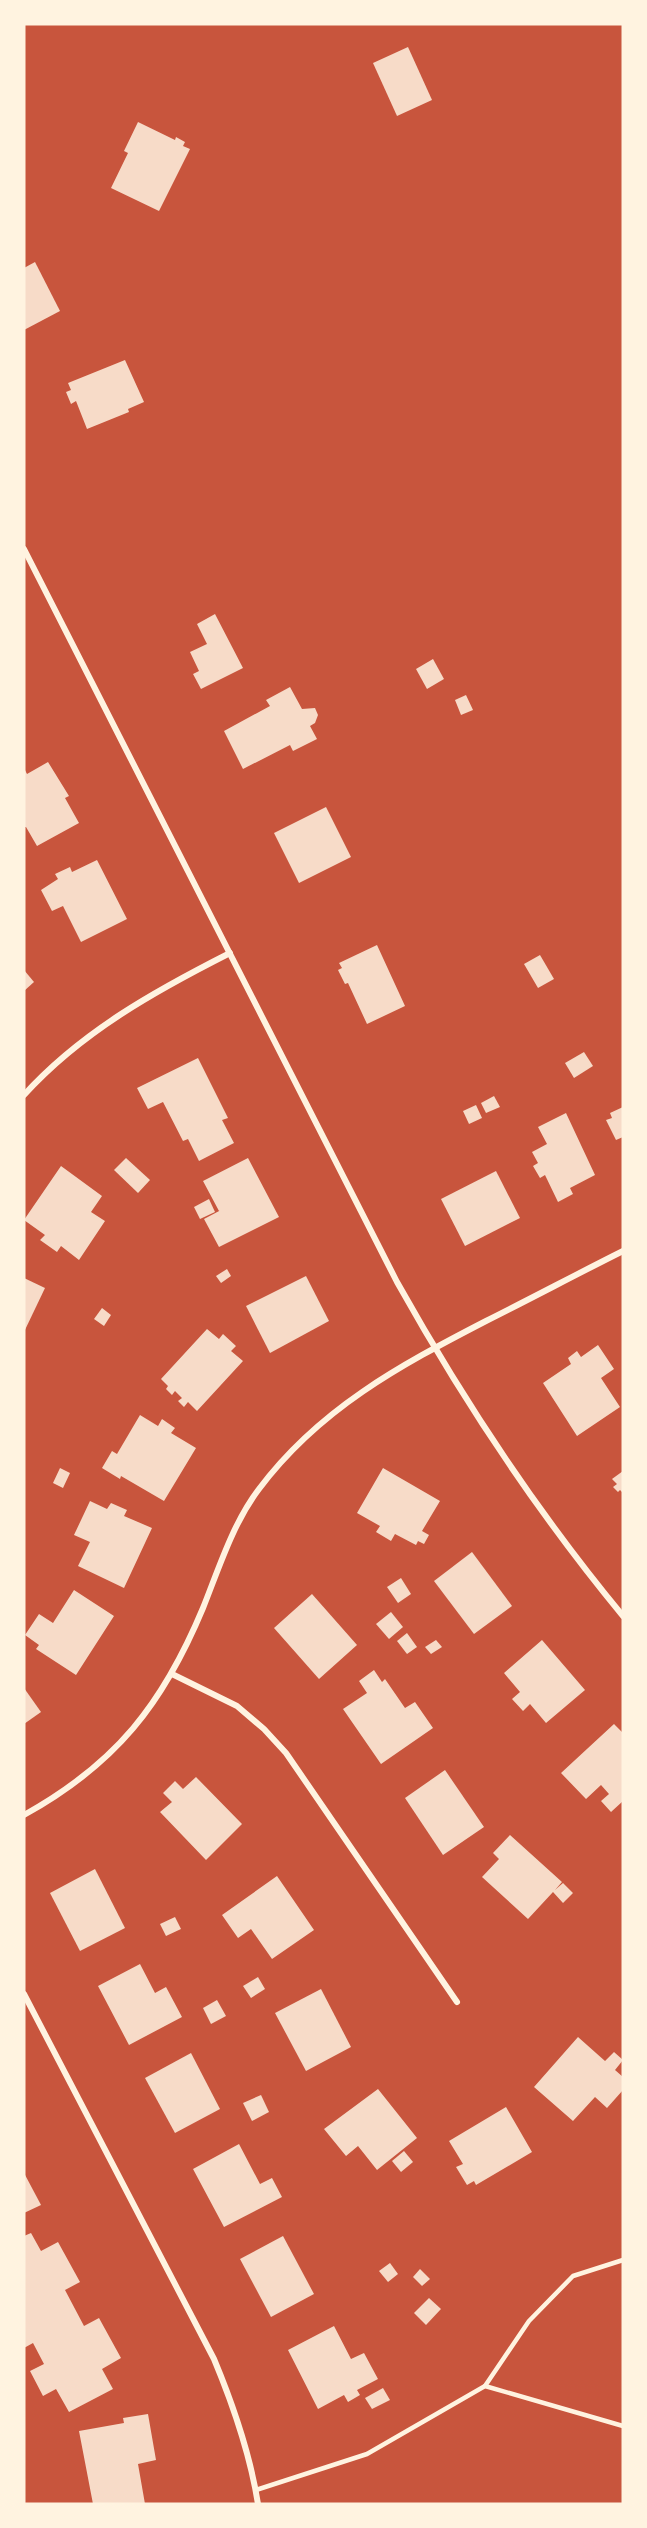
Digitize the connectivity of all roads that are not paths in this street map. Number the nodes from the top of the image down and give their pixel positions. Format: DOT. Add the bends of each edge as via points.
graph roads {
  1 [pos="24,549"];
  2 [pos="230,953"];
  3 [pos="24,1095"];
  4 [pos="623,1251"];
  5 [pos="434,1348"];
  6 [pos="623,1616"];
  7 [pos="172,1674"];
  8 [pos="24,1815"];
  9 [pos="24,1994"];
  10 [pos="457,2002"];
  11 [pos="623,2260"];
  12 [pos="484,2386"];
  13 [pos="623,2426"];
  14 [pos="256,2490"];
  15 [pos="258,2504"];
  1 -- 2 [label="street"];
  2 -- 3 [label="street" via="174,981 109,1022 58,1061"];
  2 -- 5 [label="street"];
  4 -- 5 [label="street"];
  5 -- 6 [label="street" via="527,1489"];
  5 -- 7 [label="street" via="360,1391 322,1421 257,1491 233,1533"];
  7 -- 8 [label="street" via="122,1744 69,1788"];
  7 -- 10 [label="street" via="237,1706 286,1753"];
  9 -- 14 [label="street" via="214,2359 242,2431"];
  11 -- 12 [label="lane" via="573,2276 529,2322"];
  12 -- 13 [label="lane"];
  12 -- 14 [label="lane" via="367,2454"];
  14 -- 15 [label="street"];
}
